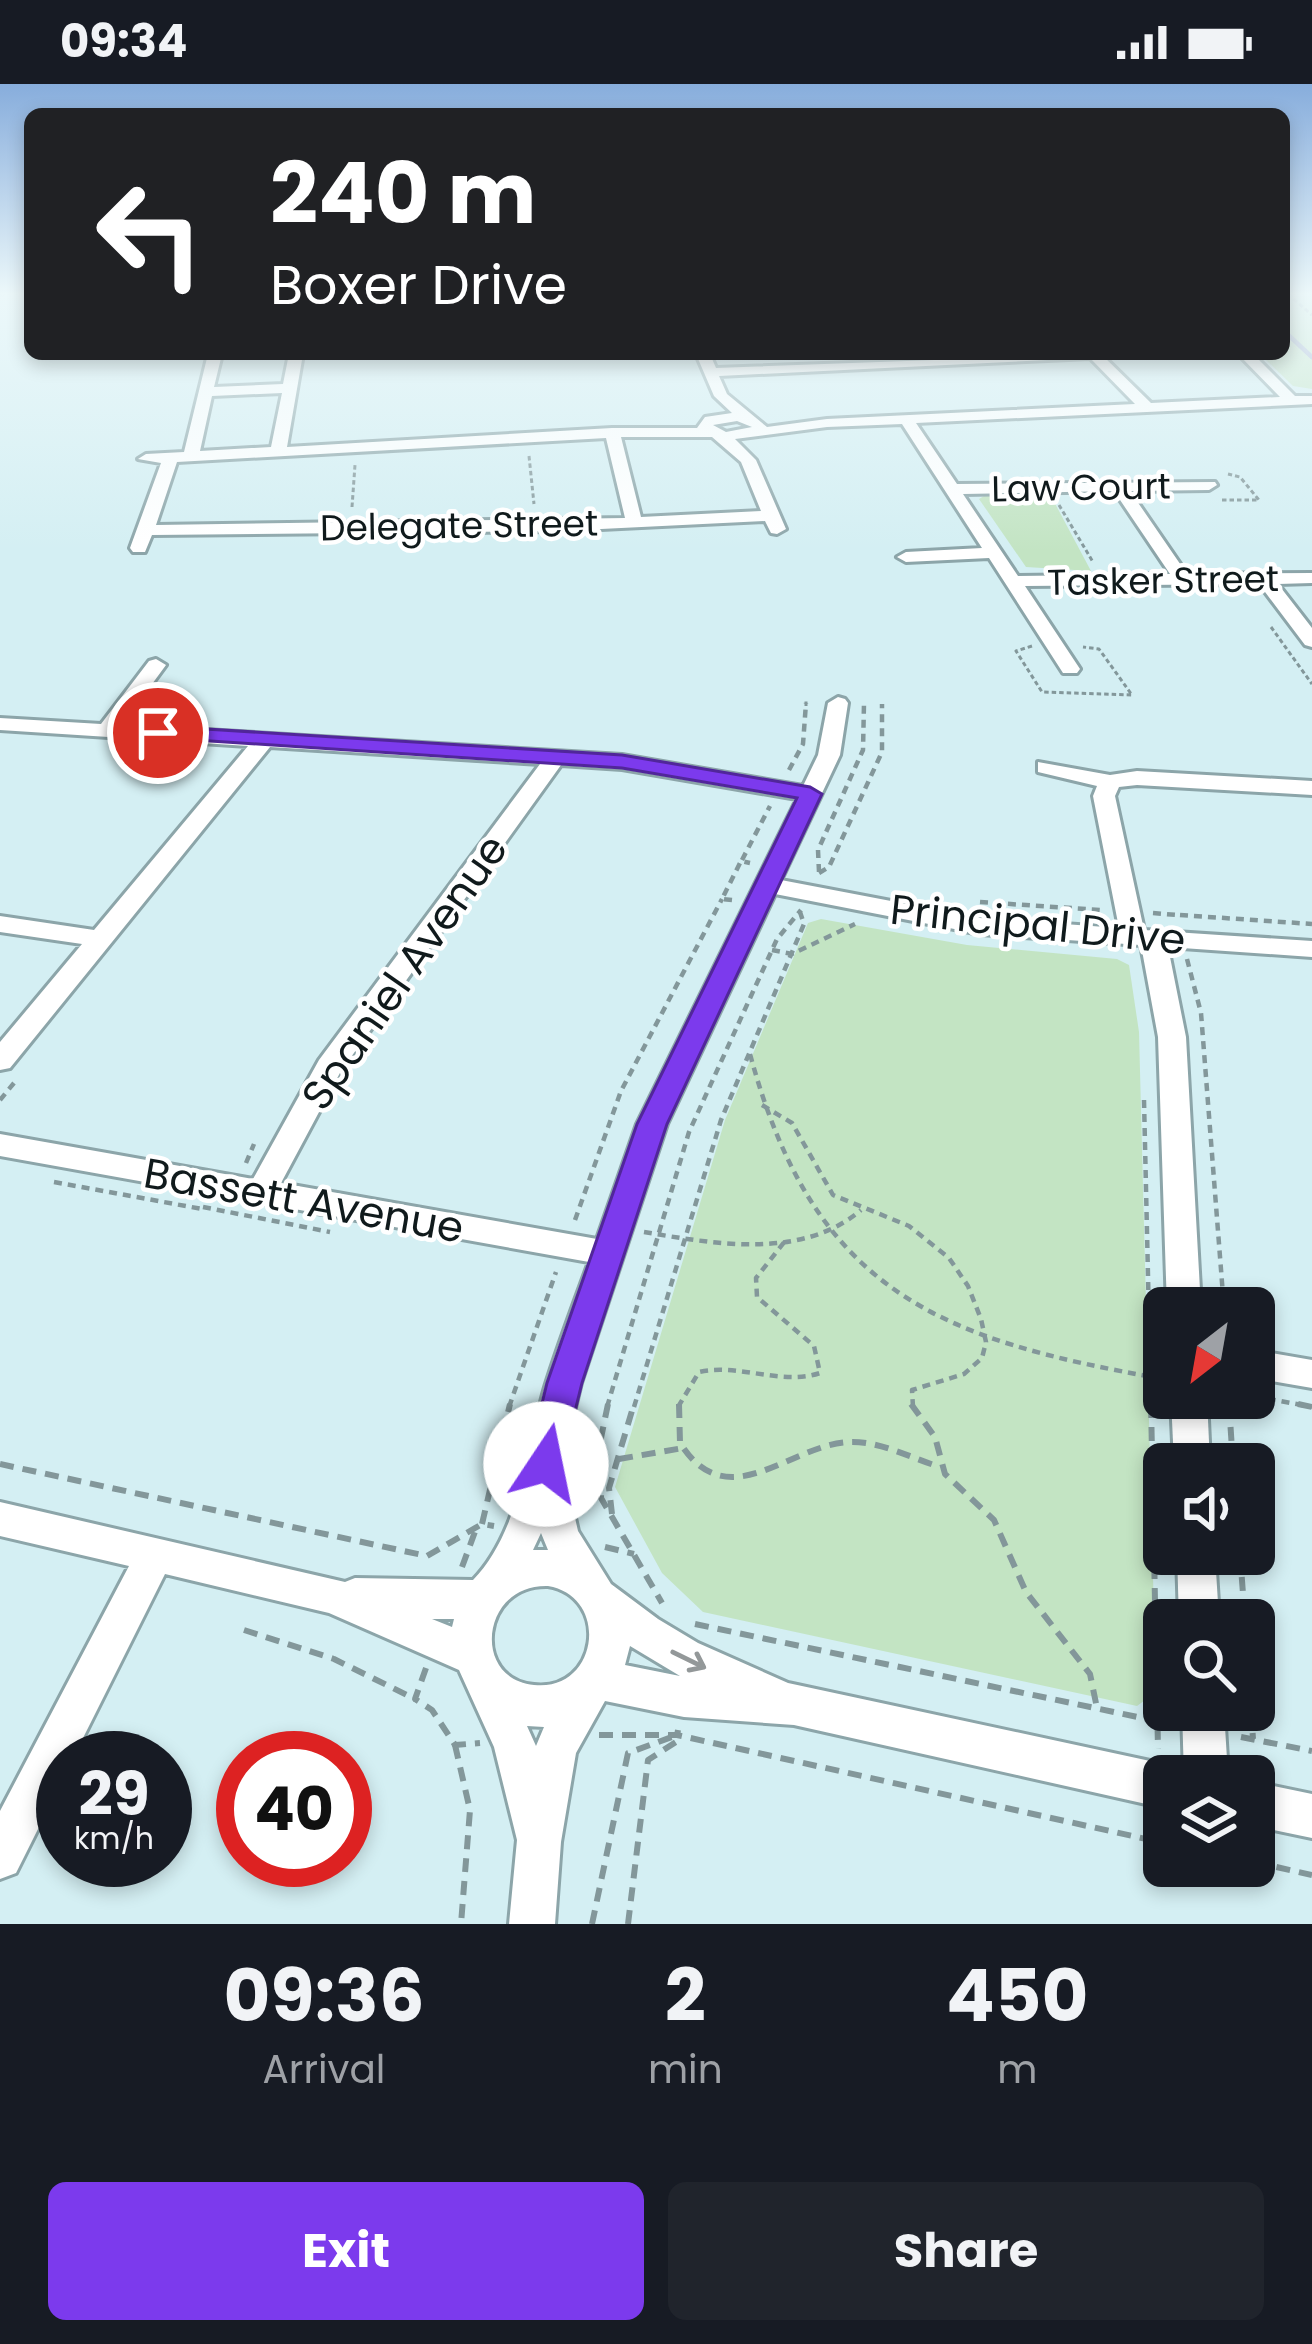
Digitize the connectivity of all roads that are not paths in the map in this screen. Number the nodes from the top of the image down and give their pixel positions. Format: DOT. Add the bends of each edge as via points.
graph roads {
  1 [pos="209,380"];
  2 [pos="291,380"];
  3 [pos="714,380"];
  4 [pos="1119,380"];
  5 [pos="1271,380"];
  6 [pos="290,388"];
  7 [pos="206,392"];
  8 [pos="721,396"];
  9 [pos="1290,399"];
  10 [pos="1312,400"];
  11 [pos="1146,407"];
  12 [pos="907,419"];
  13 [pos="752,426"];
  14 [pos="714,428"];
  15 [pos="612,433"];
  16 [pos="278,452"];
  17 [pos="191,457"];
  18 [pos="171,458"];
  19 [pos="146,459"];
  20 [pos="748,460"];
  21 [pos="1209,485"];
  22 [pos="1120,488"];
  23 [pos="953,489"];
  24 [pos="634,522"];
  25 [pos="993,553"];
  26 [pos="906,557"];
  27 [pos="1264,578"];
  28 [pos="1312,578"];
  29 [pos="1182,579"];
  30 [pos="1013,581"];
  31 [pos="1312,641"];
  32 [pos="156,665"];
  33 [pos="1070,669"];
  34 [pos="851,703"];
  35 [pos="0,724"];
  36 [pos="107,730"];
  37 [pos="264,740"];
  38 [pos="556,757"];
  39 [pos="1046,767"];
  40 [pos="1110,782"];
  41 [pos="1312,788"];
  42 [pos="810,794"];
  43 [pos="766,885"];
  44 [pos="0,924"];
  45 [pos="1156,938"];
  46 [pos="100,939"];
  47 [pos="1312,949"];
  48 [pos="0,1061"];
  49 [pos="0,1145"];
  50 [pos="261,1192"];
  51 [pos="608,1253"];
  52 [pos="1183,1287"];
  53 [pos="1275,1368"];
  54 [pos="1312,1374"];
  55 [pos="0,1520"];
  56 [pos="542,1533"];
  57 [pos="155,1555"];
  58 [pos="593,1588"];
  59 [pos="490,1593"];
  60 [pos="332,1594"];
  61 [pos="480,1670"];
  62 [pos="595,1680"];
  63 [pos="794,1705"];
  64 [pos="1143,1781"];
  65 [pos="1275,1808"];
  66 [pos="1312,1816"];
  67 [pos="539,1842"];
  68 [pos="0,1857"];
  69 [pos="532,1924"];
  1 -- 7 [label="street"];
  2 -- 6 [label="street"];
  3 -- 8 [label="street"];
  4 -- 11 [label="street"];
  5 -- 9 [label="street"];
  6 -- 7 [label="street"];
  6 -- 16 [label="street"];
  7 -- 17 [label="street"];
  8 -- 13 [label="street"];
  8 -- 14 [label="street"];
  9 -- 10 [label="street"];
  9 -- 11 [label="street"];
  11 -- 12 [label="street"];
  12 -- 13 [label="street"];
  12 -- 23 [label="street"];
  13 -- 14 [label="street"];
  13 -- 20 [label="street"];
  14 -- 15 [label="street"];
  14 -- 20 [label="street"];
  15 -- 16 [label="street"];
  15 -- 24 [label="street"];
  16 -- 17 [label="street"];
  17 -- 18 [label="street"];
  18 -- 19 [label="street"];
  18 -- 24 [label="street, Delegate Street" via="143,539 350,528 536,526 562,533"];
  20 -- 24 [label="street, Delegate Street" via="775,524"];
  21 -- 22 [label="street, Law Court"];
  22 -- 23 [label="street, Law Court"];
  22 -- 29 [label="street"];
  23 -- 25 [label="street"];
  25 -- 26 [label="street"];
  25 -- 30 [label="street"];
  27 -- 28 [label="street, Tasker Street"];
  27 -- 29 [label="street, Tasker Street"];
  27 -- 31 [label="street"];
  29 -- 30 [label="street, Tasker Street"];
  30 -- 33 [label="street"];
  32 -- 36 [label="street"];
  34 -- 42 [label="street"];
  35 -- 36 [label="street"];
  36 -- 37 [label="street"];
  37 -- 38 [label="street"];
  37 -- 46 [label="street"];
  38 -- 42 [label="street"];
  38 -- 50 [label="street, Spaniel Avenue" via="329,1067"];
  39 -- 40 [label="street"];
  40 -- 41 [label="street"];
  40 -- 45 [label="street" via="1103,796"];
  42 -- 43 [label="street"];
  43 -- 45 [label="street, Principal Drive" via="980,926"];
  43 -- 51 [label="street" via="668,1085"];
  44 -- 46 [label="street"];
  45 -- 47 [label="street, Principal Drive"];
  45 -- 52 [label="street" via="1172,1037"];
  46 -- 48 [label="street"];
  49 -- 50 [label="street, Bassett Avenue"];
  50 -- 51 [label="street, Bassett Avenue"];
  51 -- 56 [label="street" via="553,1420"];
  53 -- 54 [label="street"];
  55 -- 57 [label="street"];
  56 -- 58 [label="street"];
  56 -- 59 [label="street"];
  57 -- 60 [label="street"];
  57 -- 68 [label="street"];
  58 -- 59 [label="street" via="569,1574 530,1571"];
  58 -- 62 [label="street" via="612,1627"];
  58 -- 63 [label="street, one-way" via="640,1634"];
  59 -- 60 [label="street" via="449,1601"];
  59 -- 61 [label="street" via="473,1619"];
  60 -- 61 [label="street"];
  61 -- 62 [label="street" via="507,1699 552,1704"];
  61 -- 67 [label="street" via="514,1747"];
  62 -- 63 [label="street"];
  62 -- 67 [label="street" via="556,1748"];
  63 -- 64 [label="street"];
  65 -- 66 [label="street"];
  67 -- 69 [label="street"];
}
